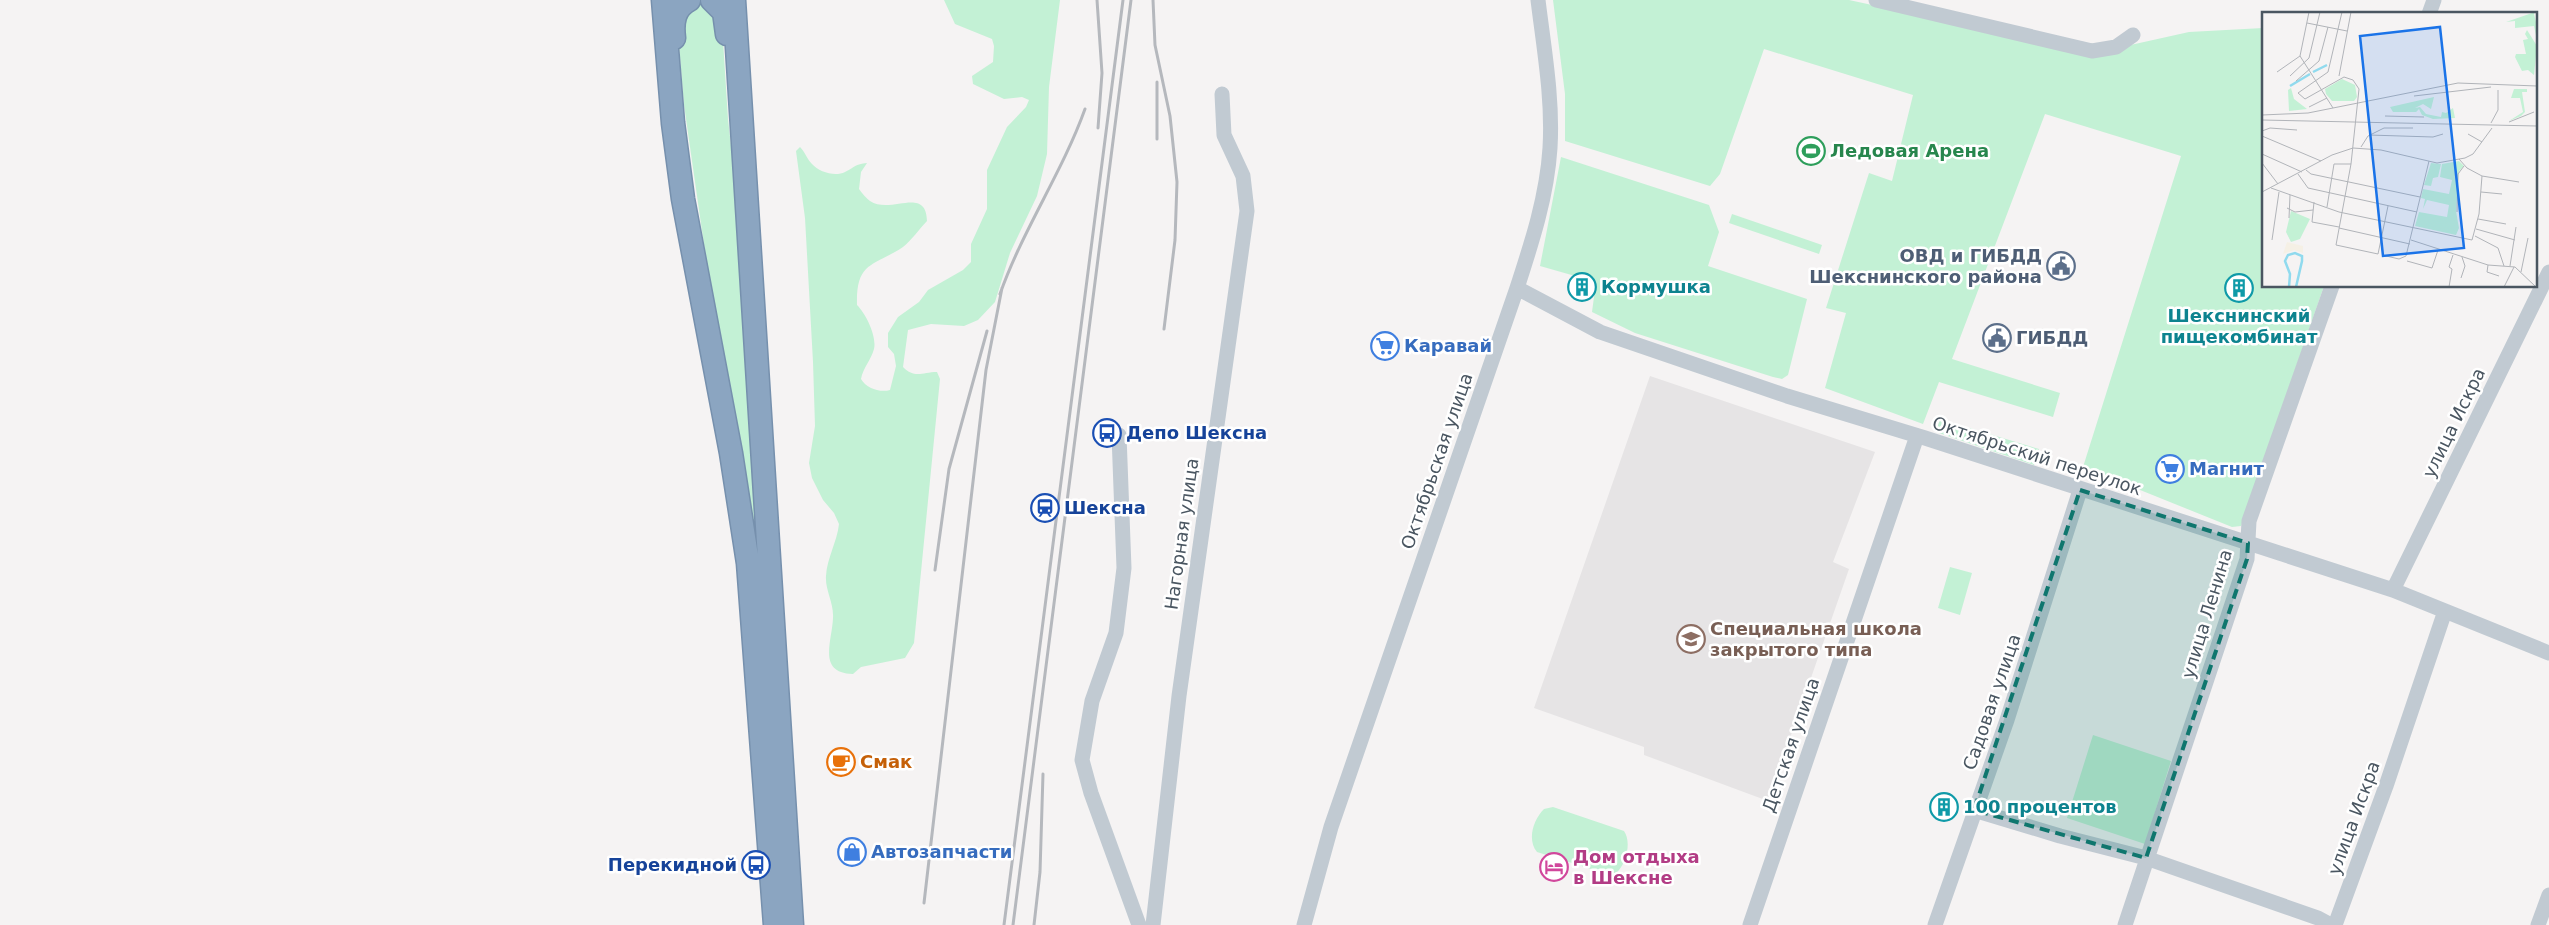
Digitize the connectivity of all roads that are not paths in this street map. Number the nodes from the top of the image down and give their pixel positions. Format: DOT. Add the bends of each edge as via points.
graph roads {
  1 [pos="663,0"];
  2 [pos="689,0"];
  3 [pos="712,0"];
  4 [pos="734,0"];
  5 [pos="1538,0"];
  6 [pos="1876,0"];
  7 [pos="2434,0"];
  8 [pos="2430,12"];
  9 [pos="2133,34"];
  10 [pos="1222,94"];
  11 [pos="748,241"];
  12 [pos="2549,272"];
  13 [pos="1517,288"];
  14 [pos="2331,288"];
  15 [pos="2544,296"];
  16 [pos="709,341"];
  17 [pos="1120,435"];
  18 [pos="1917,436"];
  19 [pos="2080,490"];
  20 [pos="2248,543"];
  21 [pos="2393,590"];
  22 [pos="2445,610"];
  23 [pos="2549,653"];
  24 [pos="1974,810"];
  25 [pos="2146,858"];
  26 [pos="2549,895"];
  27 [pos="776,925"];
  28 [pos="792,925"];
  29 [pos="1138,925"];
  30 [pos="1153,925"];
  31 [pos="1304,925"];
  32 [pos="1750,925"];
  33 [pos="1936,925"];
  34 [pos="2125,925"];
  35 [pos="2331,925"];
  36 [pos="2335,925"];
  37 [pos="2538,925"];
  1 -- 16 [label="highway" via="678,165"];
  2 -- 16 [label="highway" via="674,16 673,30"];
  3 -- 11 [label="highway" via="726,17 735,143"];
  4 -- 11 [label="highway"];
  5 -- 13 [label="street, Октябрьская улица" via="1550,112 1550,147 1540,212"];
  6 -- 9 [label="street" via="2092,51 2116,47"];
  7 -- 8 [label="street"];
  10 -- 30 [label="street, Нагорная улица" via="1224,135 1243,176 1247,211 1178,696"];
  11 -- 28 [label="highway"];
  12 -- 15 [label="street, улица Искра"];
  13 -- 18 [label="street, Октябрьский переулок" via="1600,332 1787,396"];
  13 -- 31 [label="street, Октябрьская улица" via="1332,826"];
  14 -- 20 [label="street, улица Ленина" via="2249,521"];
  15 -- 21 [label="street, улица Искра"];
  16 -- 27 [label="highway" via="748,562"];
  17 -- 29 [label="street" via="1124,568 1116,633 1092,701 1082,760 1090,793"];
  18 -- 19 [label="street, Октябрьский переулок"];
  18 -- 32 [label="street, Детская улица"];
  19 -- 20 [label="street, Октябрьский переулок"];
  19 -- 24 [label="street, Садовая улица" via="2007,720"];
  20 -- 21 [label="street, Октябрьский переулок"];
  20 -- 25 [label="street, улица Ленина" via="2247,559"];
  21 -- 22 [label="street, Октябрьский переулок"];
  22 -- 23 [label="street, Октябрьский переулок"];
  22 -- 36 [label="street, улица Искра"];
  24 -- 25 [label="street"];
  24 -- 33 [label="street, Садовая улица"];
  25 -- 34 [label="street, улица Ленина"];
  25 -- 35 [label="street"];
  26 -- 37 [label="street"];
}
